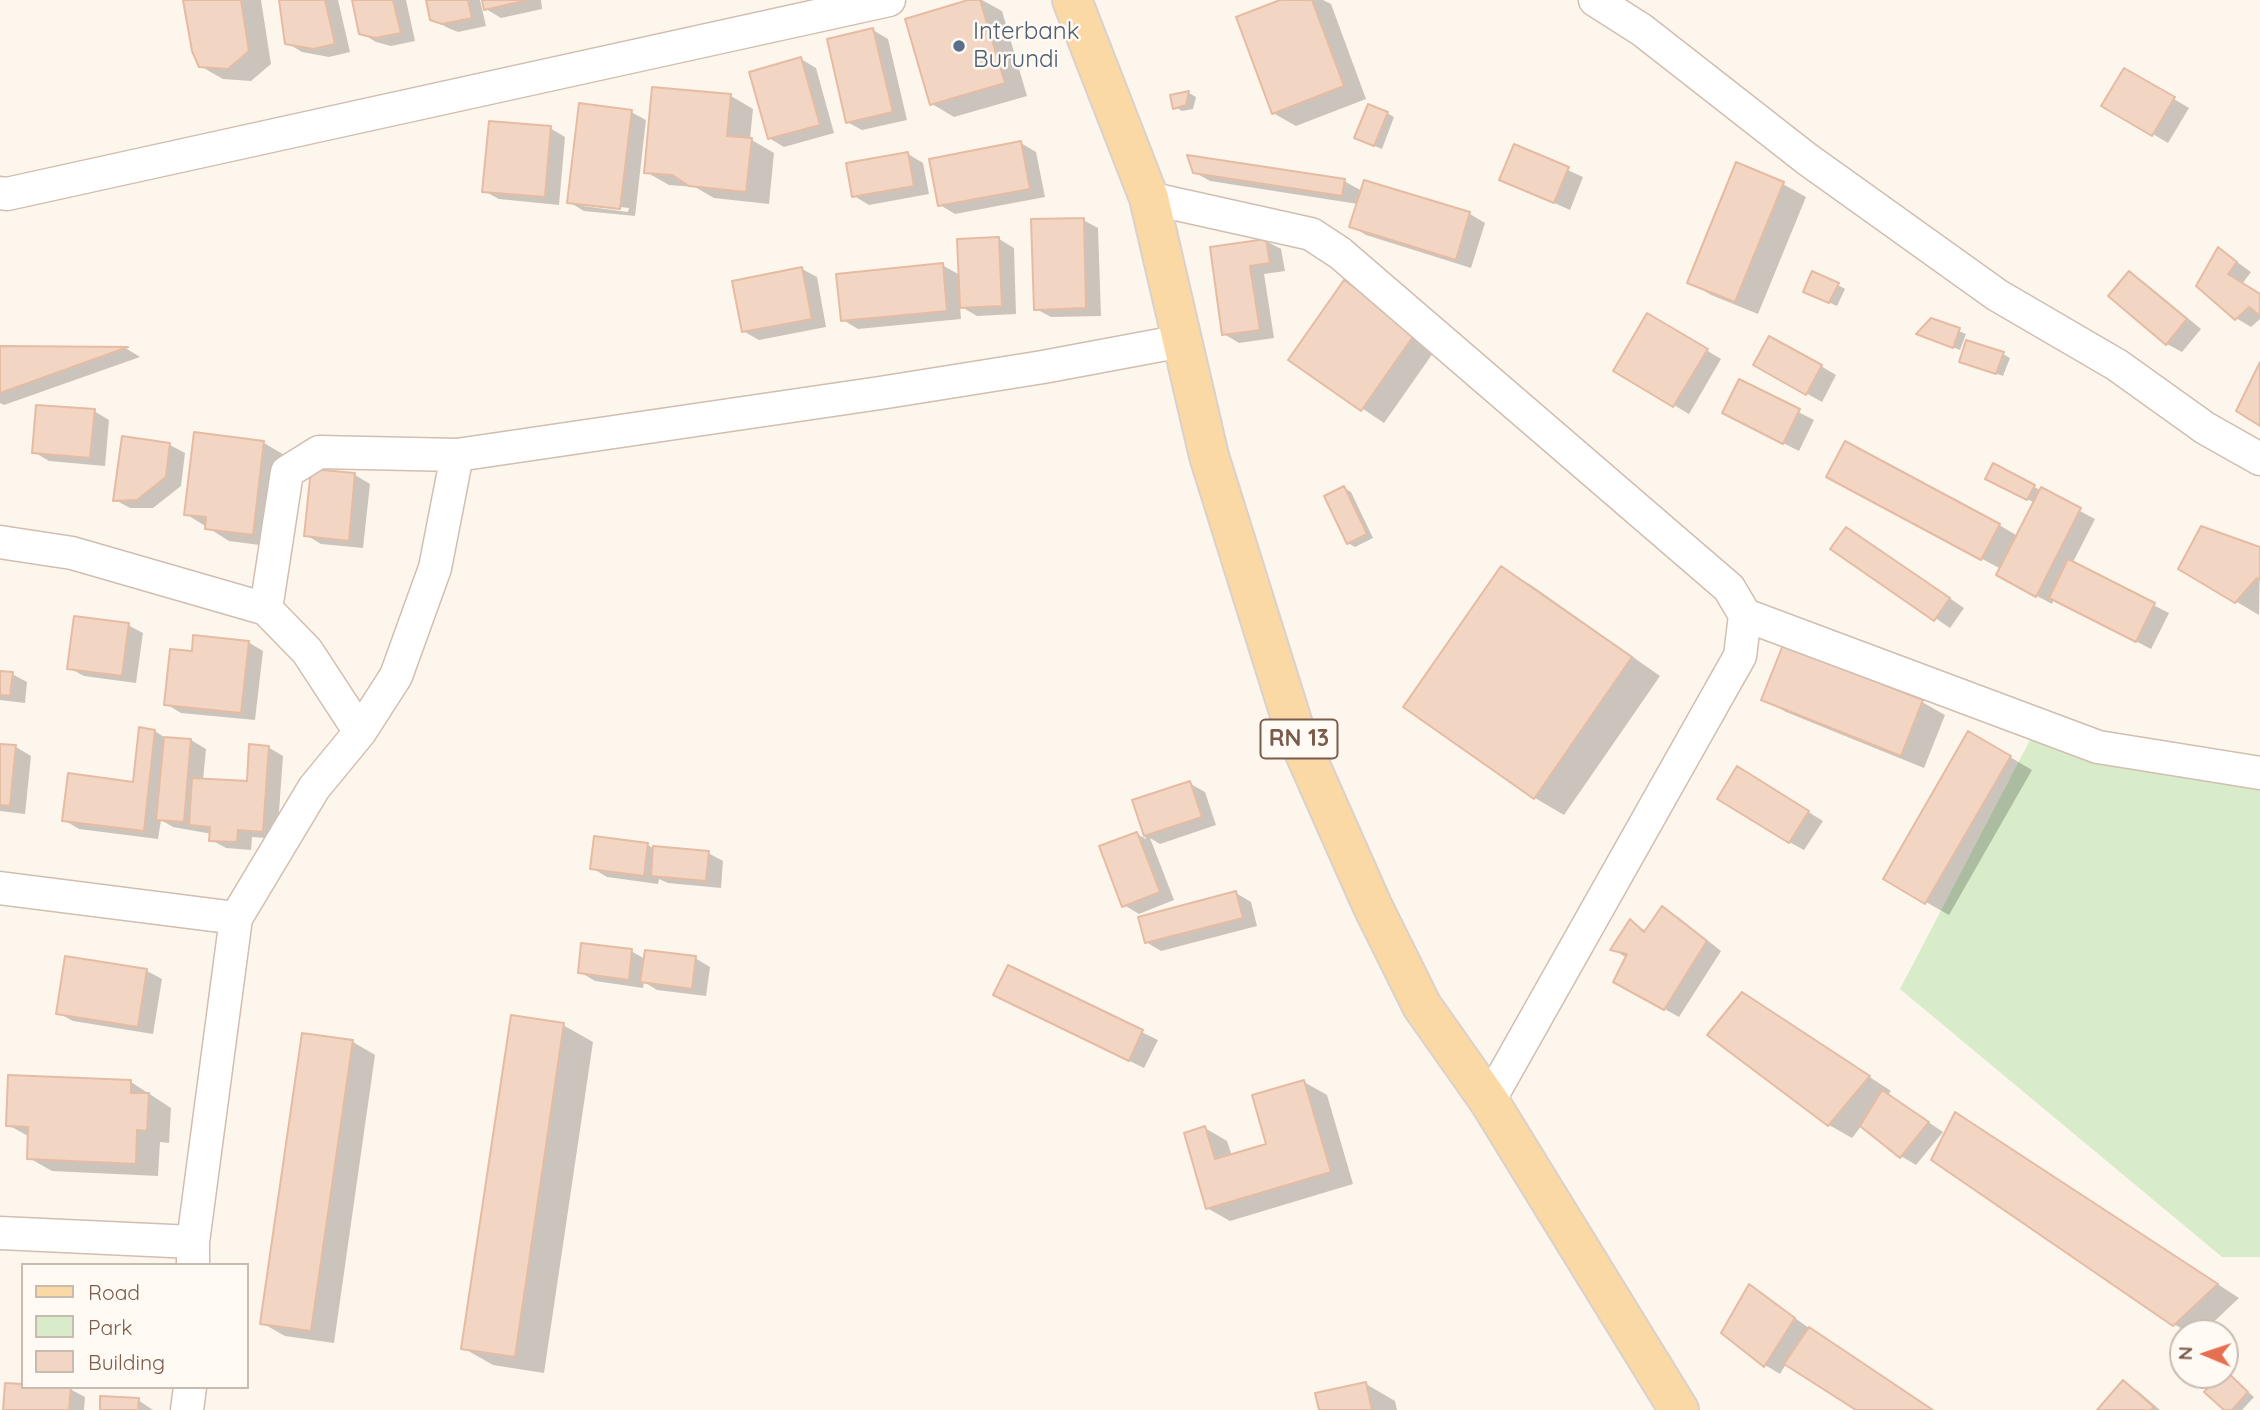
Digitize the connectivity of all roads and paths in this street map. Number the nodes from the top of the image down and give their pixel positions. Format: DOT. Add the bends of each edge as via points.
graph roads {
  1 [pos="889,0"];
  2 [pos="1072,0"];
  3 [pos="1595,0"];
  4 [pos="0,193"];
  5 [pos="1149,198"];
  6 [pos="1182,341"];
  7 [pos="457,455"];
  8 [pos="2260,459"];
  9 [pos="0,542"];
  10 [pos="266,609"];
  11 [pos="1745,615"];
  12 [pos="360,732"];
  13 [pos="2260,773"];
  14 [pos="0,888"];
  15 [pos="236,918"];
  16 [pos="1489,1101"];
  17 [pos="0,1233"];
  18 [pos="193,1254"];
  19 [pos="190,1389"];
  20 [pos="187,1410"];
  21 [pos="1679,1410"];
  1 -- 4 [label="street"];
  2 -- 5 [label="main road, RN 13"];
  3 -- 8 [label="street" via="1642,30 1807,159 1997,295 2118,365 2205,428"];
  5 -- 6 [label="main road, RN 13"];
  5 -- 11 [label="street" via="1311,234 1340,253 1729,588"];
  6 -- 7 [label="street" via="880,393"];
  6 -- 16 [label="main road, RN 13" via="1209,456 1295,731 1422,1006"];
  7 -- 10 [label="street" via="319,452 287,472"];
  7 -- 12 [label="street" via="435,568 396,676"];
  9 -- 10 [label="street" via="72,553"];
  10 -- 12 [label="street" via="307,651"];
  11 -- 13 [label="street" via="2098,747"];
  11 -- 16 [label="street" via="1740,656"];
  12 -- 15 [label="street" via="314,788"];
  14 -- 15 [label="street"];
  15 -- 18 [label="street"];
  16 -- 21 [label="main road, RN 13"];
  17 -- 18 [label="street"];
  19 -- 20 [label="street"];
}
